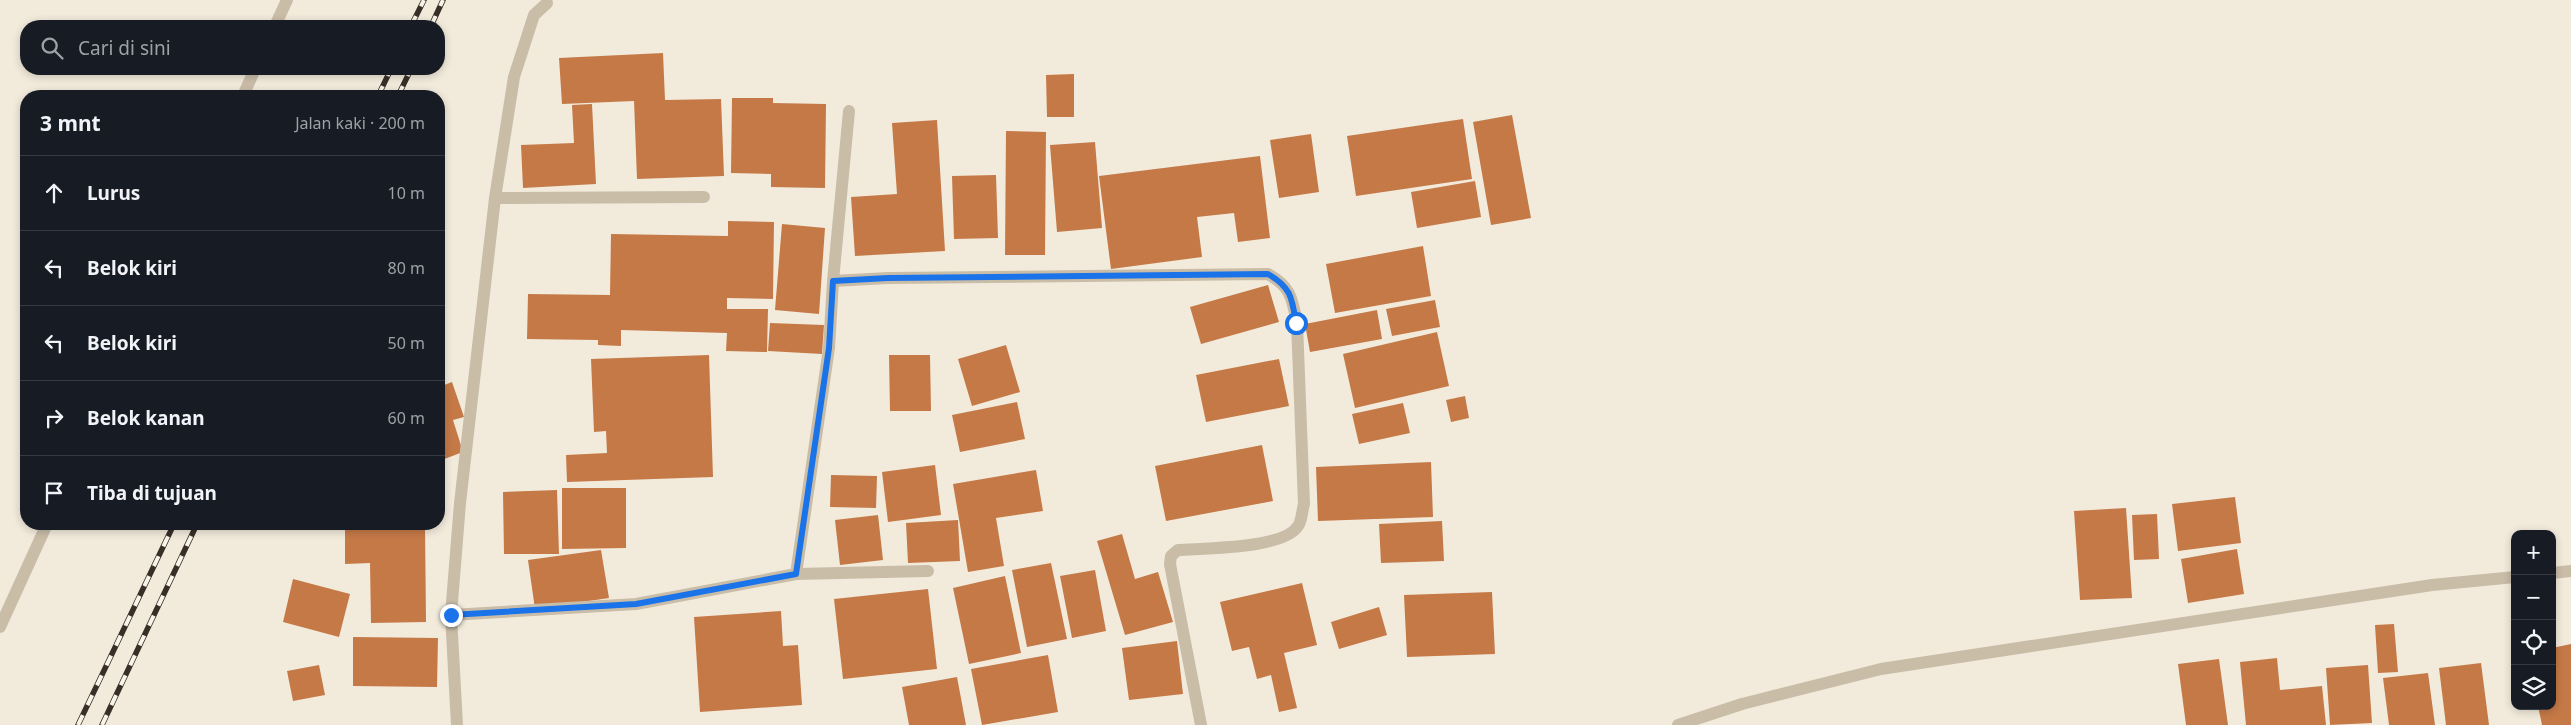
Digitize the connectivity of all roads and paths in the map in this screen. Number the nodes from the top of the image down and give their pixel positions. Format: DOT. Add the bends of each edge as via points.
graph roads {
  1 [pos="287,0"];
  2 [pos="547,3"];
  3 [pos="278,20"];
  4 [pos="252,75"];
  5 [pos="246,90"];
  6 [pos="849,111"];
  7 [pos="704,196"];
  8 [pos="495,198"];
  9 [pos="833,281"];
  10 [pos="44,530"];
  11 [pos="928,571"];
  12 [pos="2571,571"];
  13 [pos="2556,573"];
  14 [pos="796,574"];
  15 [pos="2511,577"];
  16 [pos="451,615"];
  17 [pos="0,626"];
  18 [pos="457,725"];
  19 [pos="1201,725"];
  20 [pos="1678,725"];
  1 -- 3 [label="street"];
  2 -- 8 [label="street" via="534,14 514,77"];
  4 -- 5 [label="street"];
  6 -- 9 [label="street"];
  7 -- 8 [label="street"];
  8 -- 16 [label="street" via="460,504"];
  9 -- 14 [label="street" via="829,348"];
  9 -- 19 [label="street" via="1268,274 1283,282 1292,298 1296,323 1304,504 1298,527 1285,538 1178,550 1171,556"];
  10 -- 17 [label="street"];
  11 -- 14 [label="street"];
  12 -- 13 [label="street"];
  14 -- 16 [label="street" via="636,604"];
  15 -- 20 [label="street" via="2432,585 1881,669 1742,704"];
  16 -- 18 [label="street"];
}
